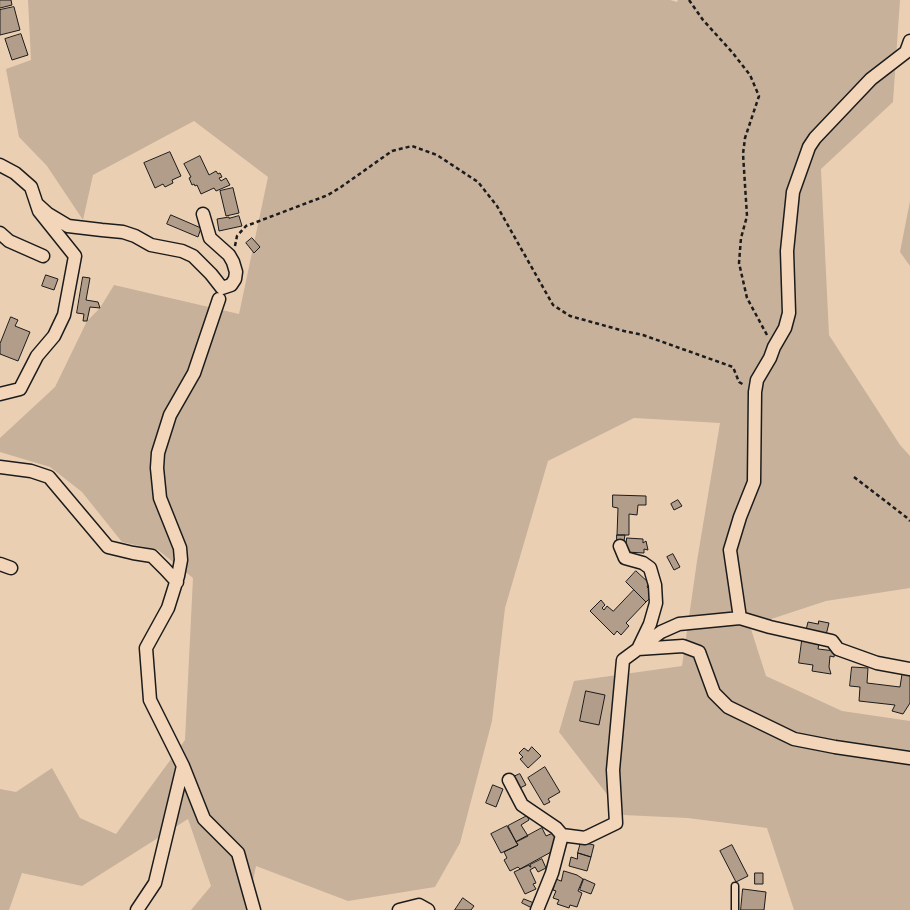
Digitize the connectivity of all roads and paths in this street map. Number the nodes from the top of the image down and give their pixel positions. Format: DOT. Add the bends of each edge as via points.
graph roads {
  1 [pos="689,0"];
  2 [pos="910,41"];
  3 [pos="0,165"];
  4 [pos="37,204"];
  5 [pos="203,214"];
  6 [pos="0,233"];
  7 [pos="43,256"];
  8 [pos="233,262"];
  9 [pos="219,299"];
  10 [pos="774,347"];
  11 [pos="755,392"];
  12 [pos="0,394"];
  13 [pos="0,468"];
  14 [pos="854,477"];
  15 [pos="910,521"];
  16 [pos="620,546"];
  17 [pos="176,582"];
  18 [pos="740,618"];
  19 [pos="638,649"];
  20 [pos="910,669"];
  21 [pos="910,758"];
  22 [pos="183,766"];
  23 [pos="509,780"];
  24 [pos="562,835"];
  25 [pos="735,886"];
  26 [pos="137,910"];
  27 [pos="254,910"];
  28 [pos="399,910"];
  29 [pos="428,910"];
  30 [pos="537,910"];
  31 [pos="735,910"];
  1 -- 10 [label="path" via="750,75 759,96 745,138 743,154 747,216 740,238 739,264 747,298"];
  2 -- 10 [label="street" via="906,52 871,79 815,138 809,148 793,192 786,251 789,313 785,328"];
  3 -- 4 [label="street" via="15,173 31,187"];
  4 -- 8 [label="street" via="68,226 123,232 151,245 182,251 193,256 222,288 231,285 235,279"];
  4 -- 12 [label="street" via="39,211 75,256 66,308 54,336 37,356 20,389"];
  5 -- 8 [label="street" via="210,238"];
  6 -- 7 [label="street" via="9,241"];
  8 -- 11 [label="path" via="237,236 246,226 328,195 392,150 412,146 437,155 478,182 496,206 553,305 570,316 643,335 733,367 739,382"];
  9 -- 17 [label="street" via="194,373 170,416 158,453 160,498 180,548 181,560"];
  10 -- 11 [label="street" via="757,380"];
  11 -- 18 [label="street" via="754,482 730,550"];
  13 -- 17 [label="street" via="31,471 48,478 108,547 152,556"];
  14 -- 15 [label="path"];
  16 -- 19 [label="street" via="626,558 650,568 656,585 656,603 650,624"];
  17 -- 22 [label="street" via="168,608 146,648 150,700"];
  18 -- 19 [label="street" via="679,624 661,632"];
  18 -- 20 [label="street" via="832,641 838,649 877,663"];
  19 -- 21 [label="street" via="682,646 699,652 714,693 728,707 794,739"];
  19 -- 24 [label="street" via="623,660 613,770 616,822 585,838"];
  22 -- 26 [label="street" via="155,883"];
  22 -- 27 [label="street" via="204,819 238,853"];
  23 -- 24 [label="street" via="522,806 556,828"];
  24 -- 30 [label="street" via="552,873"];
  25 -- 31 [label="lane"];
  28 -- 29 [label="street" via="419,906"];
}
